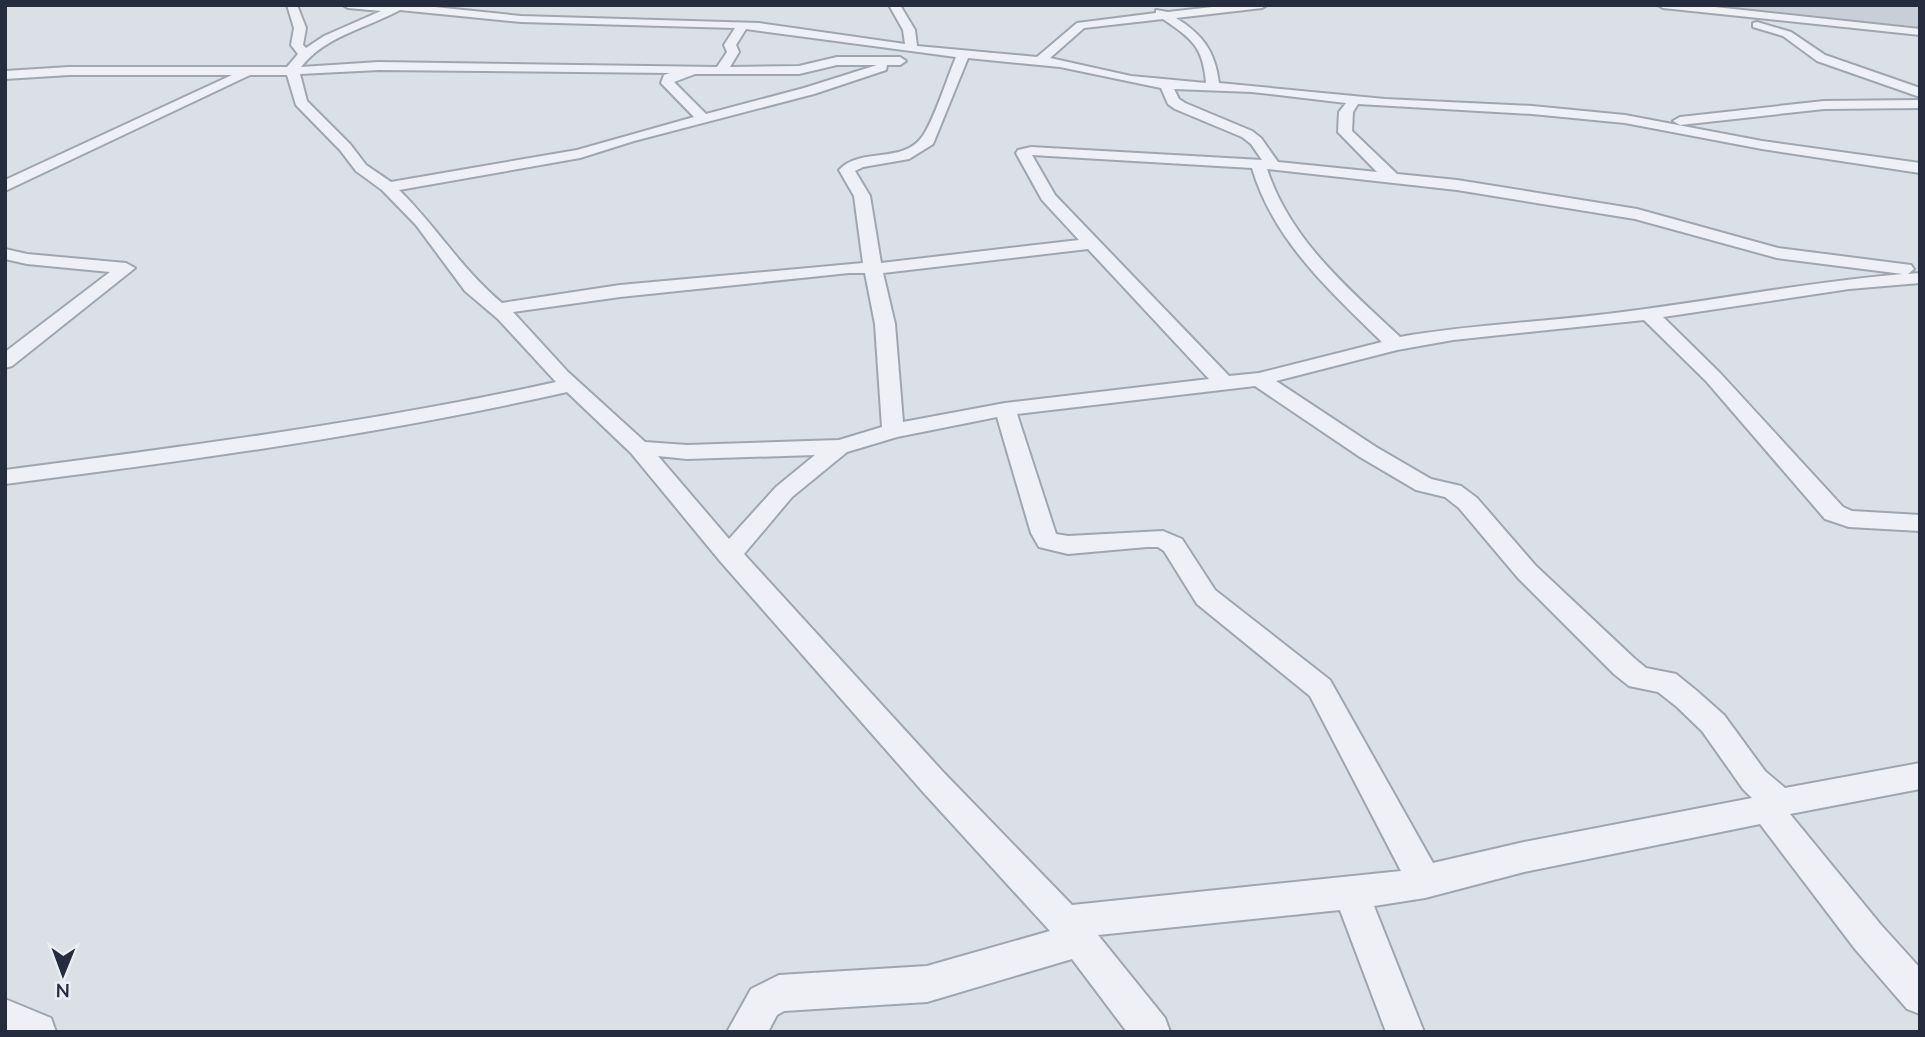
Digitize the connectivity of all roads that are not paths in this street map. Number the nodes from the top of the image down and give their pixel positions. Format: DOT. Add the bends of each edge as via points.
graph roads {
  1 [pos="292,5"];
  2 [pos="348,5"];
  3 [pos="894,5"];
  4 [pos="1151,5"];
  5 [pos="1262,5"];
  6 [pos="1663,5"];
  7 [pos="398,7"];
  8 [pos="1716,11"];
  9 [pos="1166,16"];
  10 [pos="1096,23"];
  11 [pos="743,25"];
  12 [pos="1920,32"];
  13 [pos="1197,37"];
  14 [pos="919,50"];
  15 [pos="963,55"];
  16 [pos="292,57"];
  17 [pos="1041,60"];
  18 [pos="900,61"];
  19 [pos="697,69"];
  20 [pos="722,69"];
  21 [pos="251,70"];
  22 [pos="5,75"];
  23 [pos="1166,85"];
  24 [pos="1213,87"];
  25 [pos="1920,93"];
  26 [pos="1355,99"];
  27 [pos="1920,104"];
  28 [pos="704,118"];
  29 [pos="1658,124"];
  30 [pos="1266,165"];
  31 [pos="1920,167"];
  32 [pos="1392,178"];
  33 [pos="5,186"];
  34 [pos="388,187"];
  35 [pos="1090,244"];
  36 [pos="5,254"];
  37 [pos="873,268"];
  38 [pos="1920,271"];
  39 [pos="1920,278"];
  40 [pos="498,309"];
  41 [pos="1650,315"];
  42 [pos="1396,344"];
  43 [pos="5,362"];
  44 [pos="1259,379"];
  45 [pos="1225,384"];
  46 [pos="572,385"];
  47 [pos="1005,410"];
  48 [pos="893,430"];
  49 [pos="840,447"];
  50 [pos="639,448"];
  51 [pos="5,477"];
  52 [pos="1920,523"];
  53 [pos="729,555"];
  54 [pos="1920,776"];
  55 [pos="1773,806"];
  56 [pos="1425,882"];
  57 [pos="1351,892"];
  58 [pos="1072,931"];
  59 [pos="1920,996"];
  60 [pos="5,1018"];
  61 [pos="37,1032"];
  62 [pos="746,1032"];
  63 [pos="1151,1032"];
  64 [pos="1405,1032"];
  1 -- 16 [label="street" via="300,28"];
  2 -- 7 [label="street"];
  3 -- 14 [label="street"];
  4 -- 9 [label="street"];
  5 -- 9 [label="street"];
  6 -- 8 [label="street"];
  7 -- 11 [label="street" via="521,19 729,18"];
  7 -- 16 [label="street"];
  8 -- 12 [label="street"];
  8 -- 25 [label="street" via="1787,34 1808,51 1845,68"];
  9 -- 10 [label="street"];
  9 -- 13 [label="street"];
  10 -- 13 [label="street"];
  10 -- 17 [label="street" via="1081,25"];
  11 -- 14 [label="street"];
  11 -- 20 [label="street"];
  13 -- 24 [label="street" via="1212,66"];
  14 -- 15 [label="street"];
  14 -- 18 [label="street"];
  15 -- 17 [label="street"];
  15 -- 37 [label="street" via="928,141 904,156 859,163 847,170 862,195"];
  16 -- 19 [label="street" via="379,66"];
  16 -- 21 [label="street"];
  16 -- 34 [label="street" via="301,102 361,168"];
  17 -- 23 [label="street"];
  18 -- 20 [label="street" via="837,61 795,70"];
  18 -- 28 [label="street" via="841,82"];
  19 -- 20 [label="street"];
  19 -- 28 [label="street" via="669,78 667,83"];
  21 -- 22 [label="street"];
  21 -- 33 [label="street"];
  23 -- 24 [label="street"];
  23 -- 30 [label="street" via="1180,106 1256,141"];
  24 -- 26 [label="street"];
  26 -- 29 [label="street" via="1555,111"];
  26 -- 32 [label="street" via="1346,112 1345,132"];
  27 -- 29 [label="street" via="1824,104"];
  28 -- 34 [label="street" via="562,158"];
  29 -- 31 [label="street" via="1762,145"];
  30 -- 32 [label="street"];
  30 -- 35 [label="street" via="1023,153 1048,197"];
  30 -- 42 [label="street" via="1272,208 1296,241"];
  32 -- 38 [label="street" via="1637,214 1777,253"];
  34 -- 40 [label="street" via="422,222 471,287"];
  35 -- 37 [label="street"];
  35 -- 45 [label="street"];
  36 -- 43 [label="street" via="126,268"];
  37 -- 40 [label="street" via="620,291"];
  37 -- 48 [label="street" via="885,324"];
  39 -- 41 [label="street" via="1849,284"];
  40 -- 46 [label="street"];
  41 -- 42 [label="street" via="1508,327"];
  41 -- 52 [label="street" via="1713,377 1834,513 1849,519"];
  42 -- 44 [label="street"];
  44 -- 45 [label="street"];
  44 -- 55 [label="street" via="1368,452 1424,485 1453,491 1468,503 1527,572 1624,666 1639,678 1666,682 1713,723"];
  45 -- 47 [label="street"];
  46 -- 50 [label="street"];
  46 -- 51 [label="street" via="455,411 248,446"];
  47 -- 48 [label="street"];
  47 -- 56 [label="street" via="1048,541 1068,545 1163,539 1174,545 1206,597 1320,688"];
  48 -- 49 [label="street"];
  49 -- 50 [label="street" via="687,452"];
  49 -- 53 [label="street" via="784,492"];
  50 -- 53 [label="street"];
  53 -- 58 [label="street"];
  54 -- 55 [label="street"];
  55 -- 56 [label="street"];
  55 -- 59 [label="street" via="1868,937"];
  56 -- 57 [label="street"];
  57 -- 58 [label="street"];
  57 -- 64 [label="street"];
  58 -- 62 [label="street" via="927,984 779,993 764,1002"];
  58 -- 63 [label="street"];
  60 -- 61 [label="street"];
}
